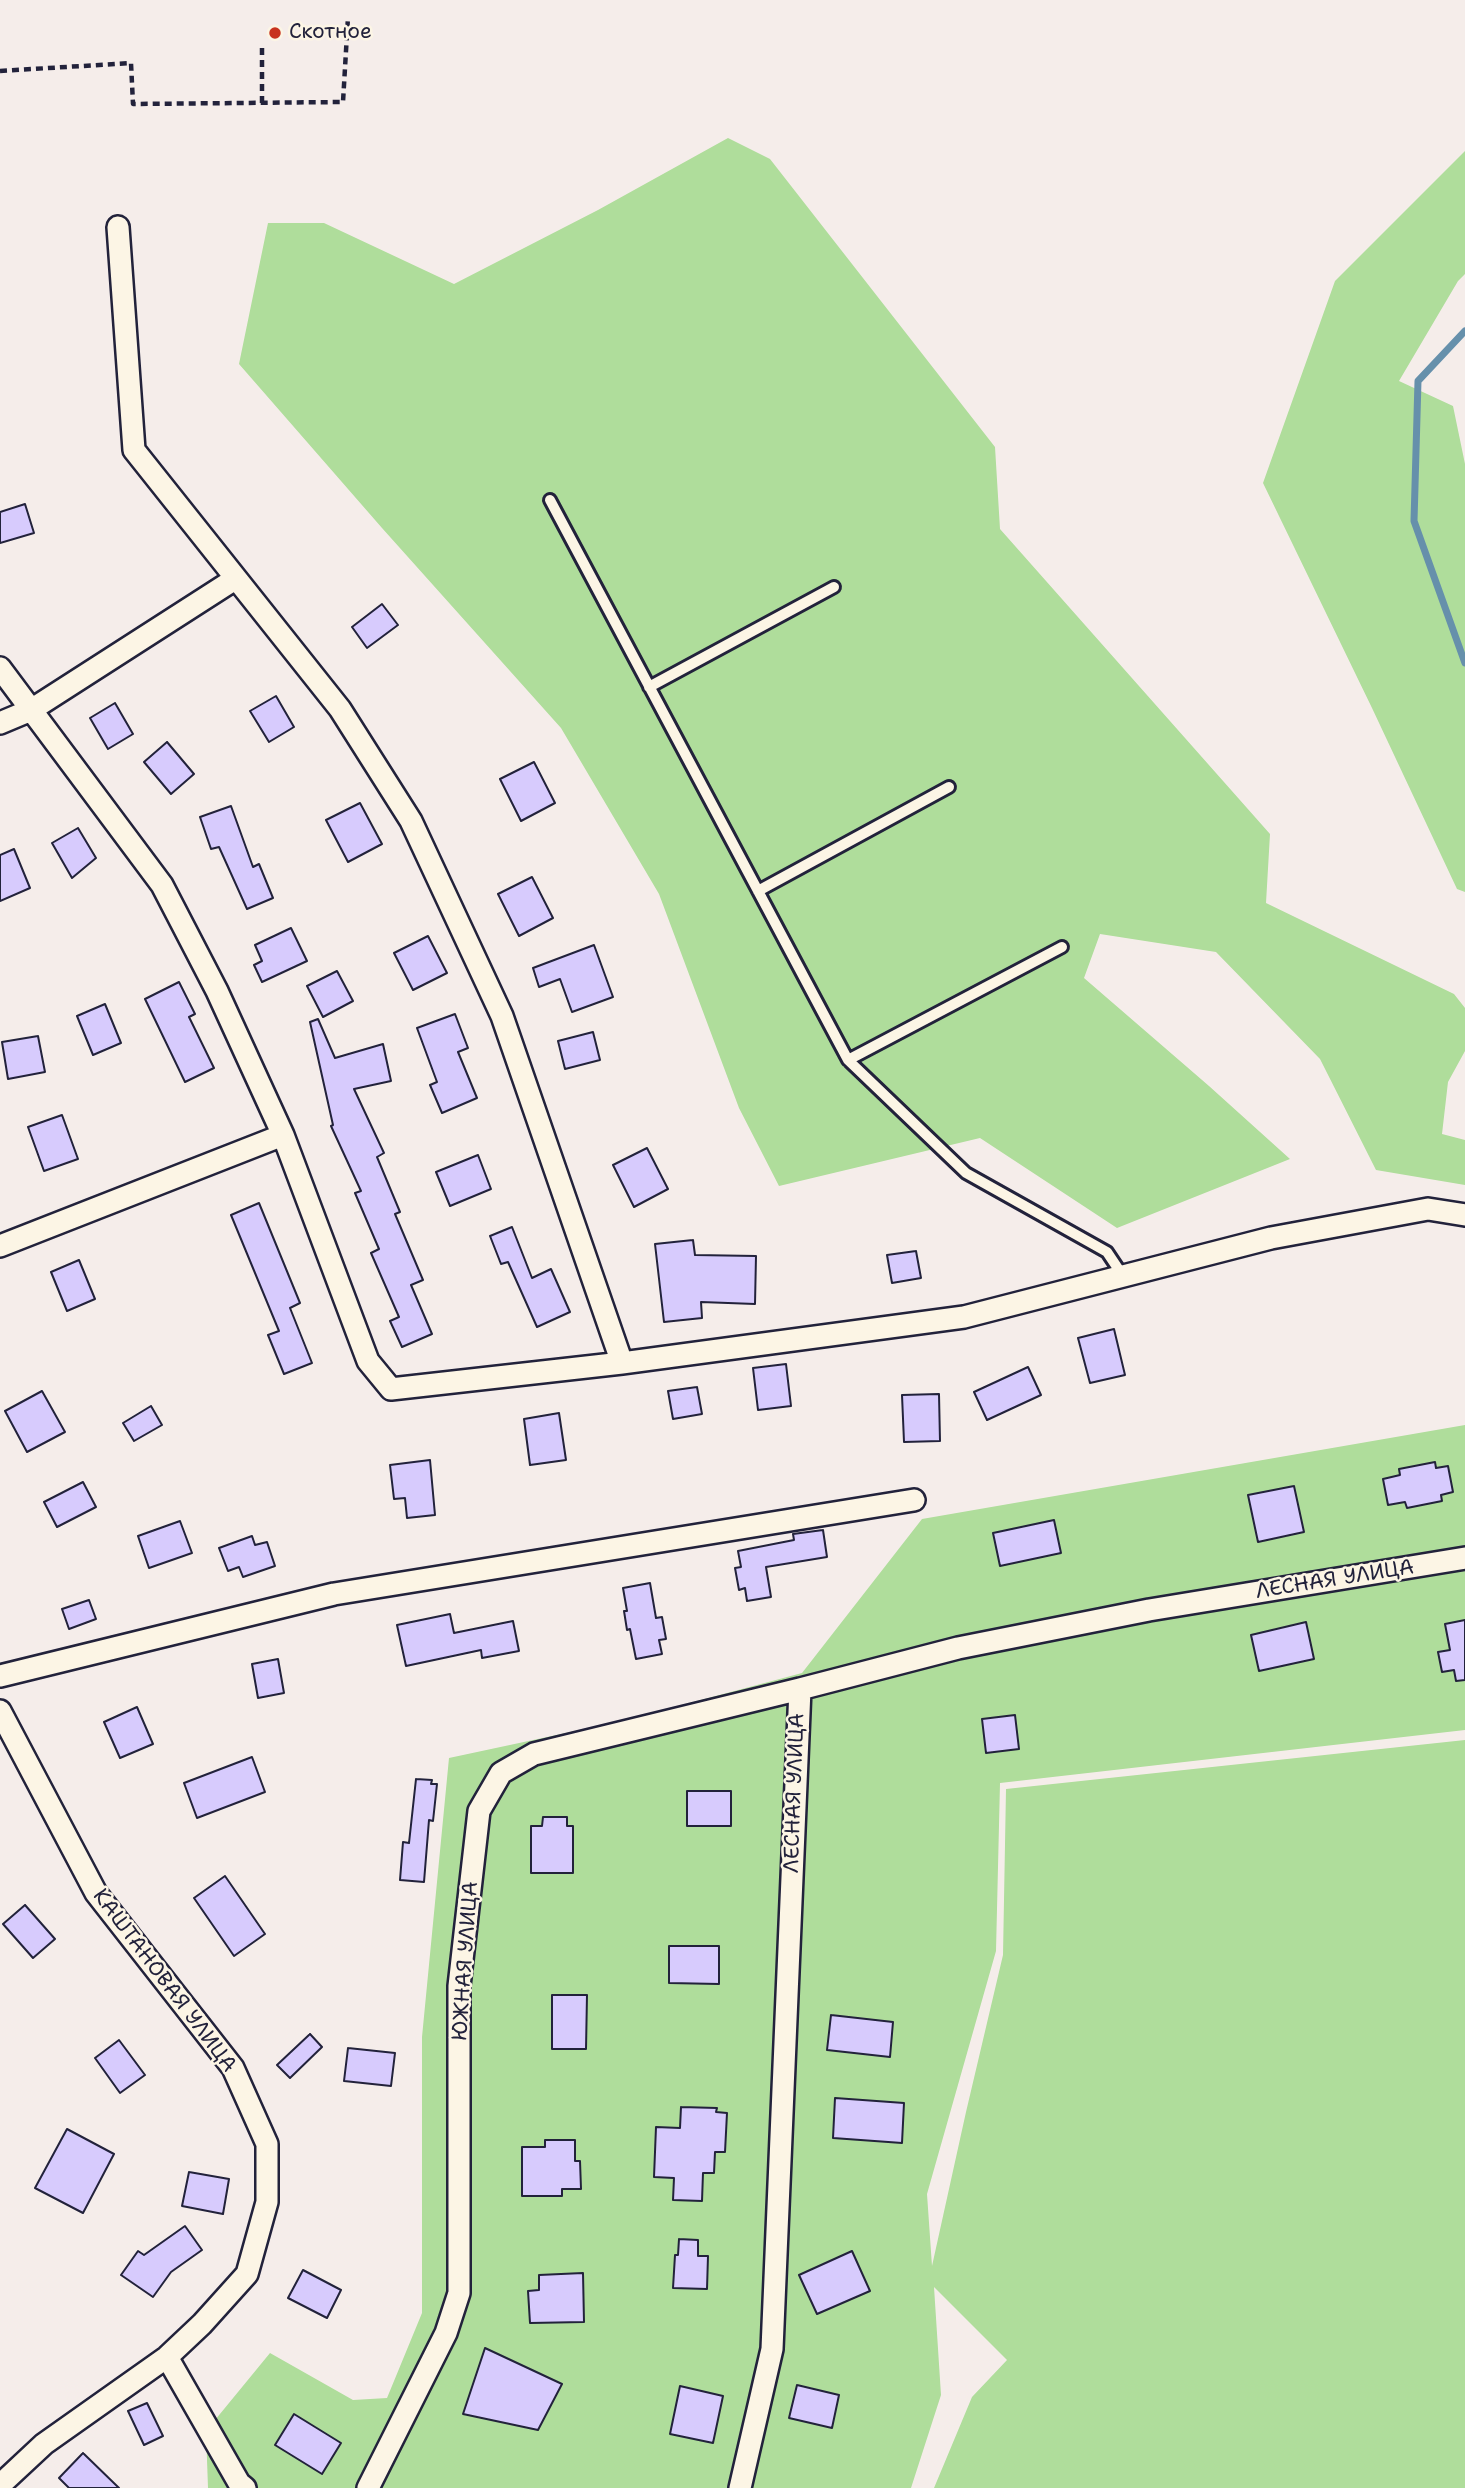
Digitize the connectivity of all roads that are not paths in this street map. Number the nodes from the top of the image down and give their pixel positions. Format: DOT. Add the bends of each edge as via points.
graph roads {
  1 [pos="118,227"];
  2 [pos="550,500"];
  3 [pos="235,579"];
  4 [pos="834,587"];
  5 [pos="0,668"];
  6 [pos="649,687"];
  7 [pos="31,710"];
  8 [pos="0,723"];
  9 [pos="949,787"];
  10 [pos="758,891"];
  11 [pos="1062,947"];
  12 [pos="848,1060"];
  13 [pos="283,1135"];
  14 [pos="1465,1215"];
  15 [pos="0,1245"];
  16 [pos="1123,1276"];
  17 [pos="622,1363"];
  18 [pos="914,1500"];
  19 [pos="1465,1558"];
  20 [pos="0,1675"];
  21 [pos="800,1689"];
  22 [pos="0,1712"];
  23 [pos="167,2357"];
  24 [pos="0,2485"];
  25 [pos="245,2488"];
  26 [pos="368,2488"];
  27 [pos="740,2488"];
  1 -- 3 [label="street" via="134,450"];
  2 -- 6 [label="lane"];
  3 -- 7 [label="street"];
  3 -- 17 [label="street" via="340,709 411,821 502,1016"];
  4 -- 6 [label="lane"];
  5 -- 7 [label="street"];
  6 -- 10 [label="lane"];
  7 -- 8 [label="street"];
  7 -- 13 [label="street" via="162,885"];
  9 -- 10 [label="lane"];
  10 -- 12 [label="lane"];
  11 -- 12 [label="lane"];
  12 -- 16 [label="lane" via="966,1173 1107,1252"];
  13 -- 15 [label="street"];
  13 -- 17 [label="street" via="368,1361 391,1389"];
  14 -- 16 [label="street" via="1428,1209 1344,1223"];
  16 -- 17 [label="street" via="964,1317"];
  18 -- 20 [label="street" via="334,1594"];
  19 -- 21 [label="street, ЛЕСНАЯ УЛИЦА" via="958,1648"];
  21 -- 26 [label="street, ЮЖНАЯ УЛИЦА" via="534,1754 501,1773 479,1811 459,1986 458,2293 446,2333"];
  21 -- 27 [label="street, ЛЕСНАЯ УЛИЦА" via="772,2349"];
  22 -- 23 [label="street, КАШТАНОВАЯ УЛИЦА" via="96,1892 233,2068 267,2144 267,2202 247,2274"];
  23 -- 24 [label="street, КАШТАНОВАЯ УЛИЦА" via="44,2444"];
  23 -- 25 [label="street"];
}
